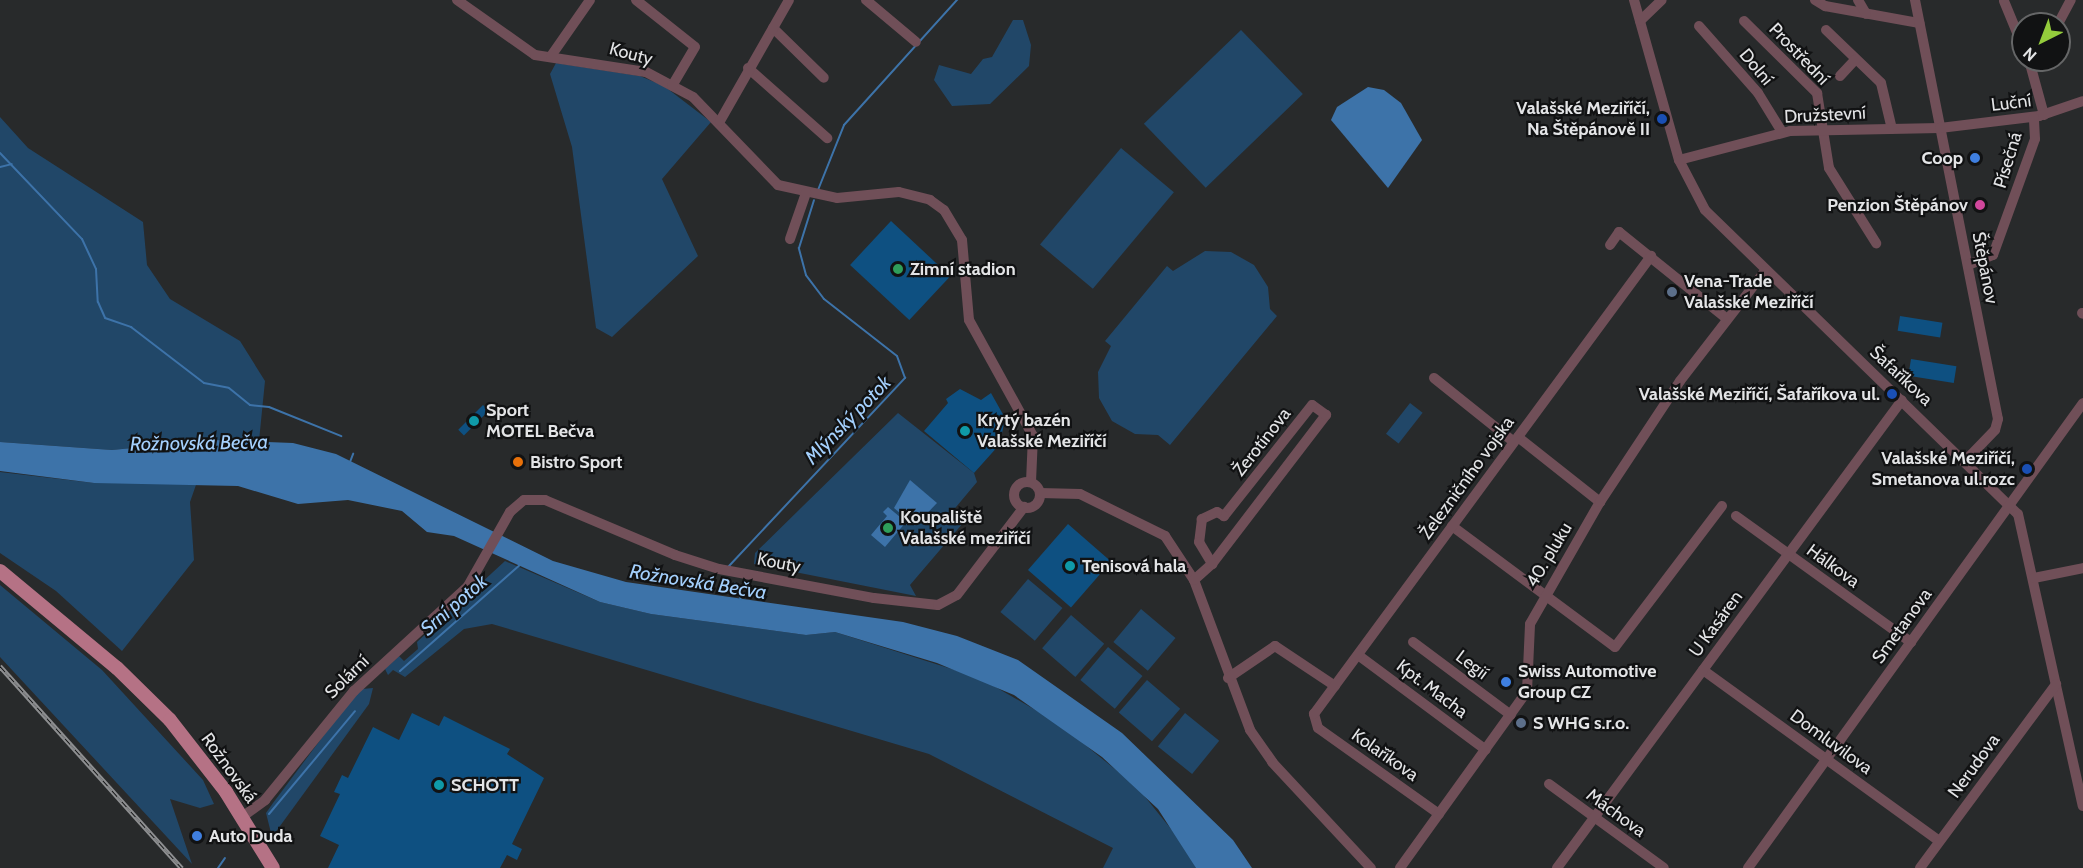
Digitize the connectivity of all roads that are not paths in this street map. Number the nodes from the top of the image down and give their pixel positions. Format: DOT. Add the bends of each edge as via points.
graph roads {
  1 [pos="457,0"];
  2 [pos="590,0"];
  3 [pos="636,0"];
  4 [pos="789,0"];
  5 [pos="866,0"];
  6 [pos="1634,0"];
  7 [pos="1662,0"];
  8 [pos="1815,0"];
  9 [pos="1858,0"];
  10 [pos="1915,0"];
  11 [pos="2004,0"];
  12 [pos="1866,14"];
  13 [pos="2011,17"];
  14 [pos="1640,21"];
  15 [pos="1744,21"];
  16 [pos="1919,23"];
  17 [pos="1699,26"];
  18 [pos="773,28"];
  19 [pos="1826,30"];
  20 [pos="916,42"];
  21 [pos="551,56"];
  22 [pos="1856,59"];
  23 [pos="748,68"];
  24 [pos="2031,72"];
  25 [pos="1840,76"];
  26 [pos="824,78"];
  27 [pos="672,86"];
  28 [pos="2083,101"];
  29 [pos="2039,116"];
  30 [pos="720,121"];
  31 [pos="1940,128"];
  32 [pos="1892,129"];
  33 [pos="1824,130"];
  34 [pos="1782,132"];
  35 [pos="827,138"];
  36 [pos="1679,160"];
  37 [pos="806,193"];
  38 [pos="790,239"];
  39 [pos="1876,243"];
  40 [pos="1610,245"];
  41 [pos="1651,256"];
  42 [pos="1968,265"];
  43 [pos="1765,271"];
  44 [pos="1726,318"];
  45 [pos="1434,378"];
  46 [pos="1902,400"];
  47 [pos="2083,402"];
  48 [pos="1516,440"];
  49 [pos="1966,460"];
  50 [pos="1031,482"];
  51 [pos="1040,493"];
  52 [pos="1600,502"];
  53 [pos="2011,503"];
  54 [pos="1722,506"];
  55 [pos="1024,507"];
  56 [pos="1224,516"];
  57 [pos="1736,516"];
  58 [pos="1452,526"];
  59 [pos="1236,531"];
  60 [pos="1788,554"];
  61 [pos="1212,564"];
  62 [pos="480,567"];
  63 [pos="2083,568"];
  64 [pos="0,572"];
  65 [pos="2034,578"];
  66 [pos="1194,580"];
  67 [pos="1544,595"];
  68 [pos="1413,642"];
  69 [pos="1911,642"];
  70 [pos="1358,654"];
  71 [pos="1703,670"];
  72 [pos="1228,678"];
  73 [pos="2056,684"];
  74 [pos="1335,686"];
  75 [pos="1511,715"];
  76 [pos="1313,721"];
  77 [pos="1486,750"];
  78 [pos="1826,759"];
  79 [pos="1549,784"];
  80 [pos="2080,787"];
  81 [pos="2083,806"];
  82 [pos="1439,814"];
  83 [pos="242,817"];
  84 [pos="1594,817"];
  85 [pos="1939,841"];
  86 [pos="273,868"];
  87 [pos="1371,868"];
  88 [pos="1400,868"];
  89 [pos="1557,868"];
  90 [pos="1664,868"];
  91 [pos="1748,868"];
  92 [pos="1920,868"];
  1 -- 21 [label="street, Kouty" via="532,53"];
  2 -- 21 [label="street"];
  3 -- 27 [label="street" via="695,47"];
  4 -- 18 [label="street"];
  5 -- 20 [label="street"];
  6 -- 14 [label="street, Šafaříkova"];
  7 -- 14 [label="street"];
  8 -- 12 [label="street"];
  9 -- 12 [label="street"];
  10 -- 16 [label="street, Štěpánov"];
  11 -- 13 [label="street"];
  12 -- 16 [label="street"];
  14 -- 36 [label="street, Šafaříkova"];
  15 -- 33 [label="street, Prostřední" via="1817,93"];
  16 -- 31 [label="street, Štěpánov"];
  17 -- 34 [label="street, Dolní" via="1758,93"];
  18 -- 23 [label="street"];
  18 -- 26 [label="street"];
  19 -- 22 [label="street"];
  21 -- 27 [label="street, Kouty" via="646,72"];
  22 -- 25 [label="street"];
  22 -- 32 [label="street" via="1886,93"];
  23 -- 30 [label="street"];
  23 -- 35 [label="street"];
  24 -- 29 [label="street, Písečná"];
  27 -- 30 [label="street, Kouty"];
  28 -- 29 [label="street, Luční"];
  29 -- 31 [label="street, Luční"];
  29 -- 42 [label="street, Písečná" via="2035,139 1993,255"];
  30 -- 37 [label="street, Kouty" via="768,178"];
  31 -- 32 [label="street, Družstevní"];
  31 -- 42 [label="street, Štěpánov"];
  32 -- 33 [label="street, Družstevní"];
  33 -- 34 [label="street, Družstevní"];
  33 -- 39 [label="street, Prostřední" via="1829,168"];
  34 -- 36 [label="street, Družstevní"];
  36 -- 43 [label="street, Šafaříkova" via="1705,210"];
  37 -- 38 [label="street"];
  37 -- 50 [label="street, Kouty" via="837,198 915,194 944,210 955,224 965,257 969,320 1033,436"];
  40 -- 41 [label="street" via="1619,232"];
  41 -- 44 [label="street"];
  41 -- 48 [label="street, Železničního vojska"];
  42 -- 49 [label="street, Štěpánov" via="1998,422"];
  43 -- 44 [label="street, 40. pluku"];
  43 -- 46 [label="street, Šafaříkova"];
  44 -- 52 [label="street, 40. pluku"];
  45 -- 48 [label="street"];
  46 -- 49 [label="street, Šafaříkova"];
  46 -- 60 [label="street, U Kasáren"];
  47 -- 53 [label="street, Smetanova"];
  48 -- 52 [label="street"];
  48 -- 58 [label="street, Železničního vojska"];
  49 -- 53 [label="street, Šafaříkova"];
  50 -- 51 [label="street"];
  50 -- 55 [label="street" via="1021,483 1015,491 1016,501"];
  51 -- 55 [label="street, Kouty" via="1034,506"];
  51 -- 66 [label="street" via="1080,494 1131,515 1165,536"];
  52 -- 67 [label="street, 40. pluku"];
  53 -- 65 [label="street, Šafaříkova" via="2020,519"];
  53 -- 69 [label="street, Smetanova"];
  54 -- 67 [label="street" via="1615,647"];
  55 -- 62 [label="street, Kouty" via="957,595 938,605 874,598 707,565 540,498 520,502 503,523"];
  56 -- 59 [label="street"];
  56 -- 59 [label="street, Žerotínova" via="1312,405 1326,415"];
  56 -- 61 [label="street" via="1218,512 1207,515 1199,525 1203,554"];
  57 -- 60 [label="street, Hálkova"];
  58 -- 67 [label="street"];
  58 -- 70 [label="street, Železničního vojska"];
  59 -- 61 [label="street, Žerotínova"];
  60 -- 69 [label="street, Hálkova"];
  60 -- 71 [label="street, U Kasáren"];
  61 -- 66 [label="street, Žerotínova"];
  62 -- 83 [label="street, Solární" via="451,604 354,691 265,800"];
  63 -- 65 [label="street"];
  64 -- 83 [label="main road, Rožnovská" via="148,697 183,734"];
  65 -- 73 [label="street, Šafaříkova"];
  66 -- 72 [label="street"];
  67 -- 75 [label="street, 40. pluku" via="1528,630 1530,684"];
  68 -- 75 [label="street, Legií"];
  69 -- 78 [label="street, Smetanova"];
  70 -- 74 [label="street, Železničního vojska"];
  70 -- 77 [label="street, Kpt. Macha"];
  71 -- 78 [label="street, Domluvilova"];
  71 -- 84 [label="street, U Kasáren"];
  72 -- 74 [label="street" via="1275,646"];
  72 -- 87 [label="street" via="1261,748"];
  73 -- 80 [label="street, Šafaříkova"];
  73 -- 85 [label="street, Nerudova"];
  74 -- 76 [label="street, Železničního vojska"];
  75 -- 77 [label="street, 40. pluku"];
  76 -- 82 [label="street, Kolaříkova"];
  77 -- 82 [label="street, 40. pluku"];
  78 -- 85 [label="street, Domluvilova"];
  78 -- 91 [label="street, Smetanova"];
  79 -- 84 [label="street, Máchova"];
  80 -- 81 [label="street, Šafaříkova"];
  82 -- 88 [label="street, 40. pluku"];
  83 -- 86 [label="main road, Rožnovská"];
  84 -- 89 [label="street, U Kasáren"];
  84 -- 90 [label="street, Máchova"];
  85 -- 92 [label="street, Nerudova"];
}
